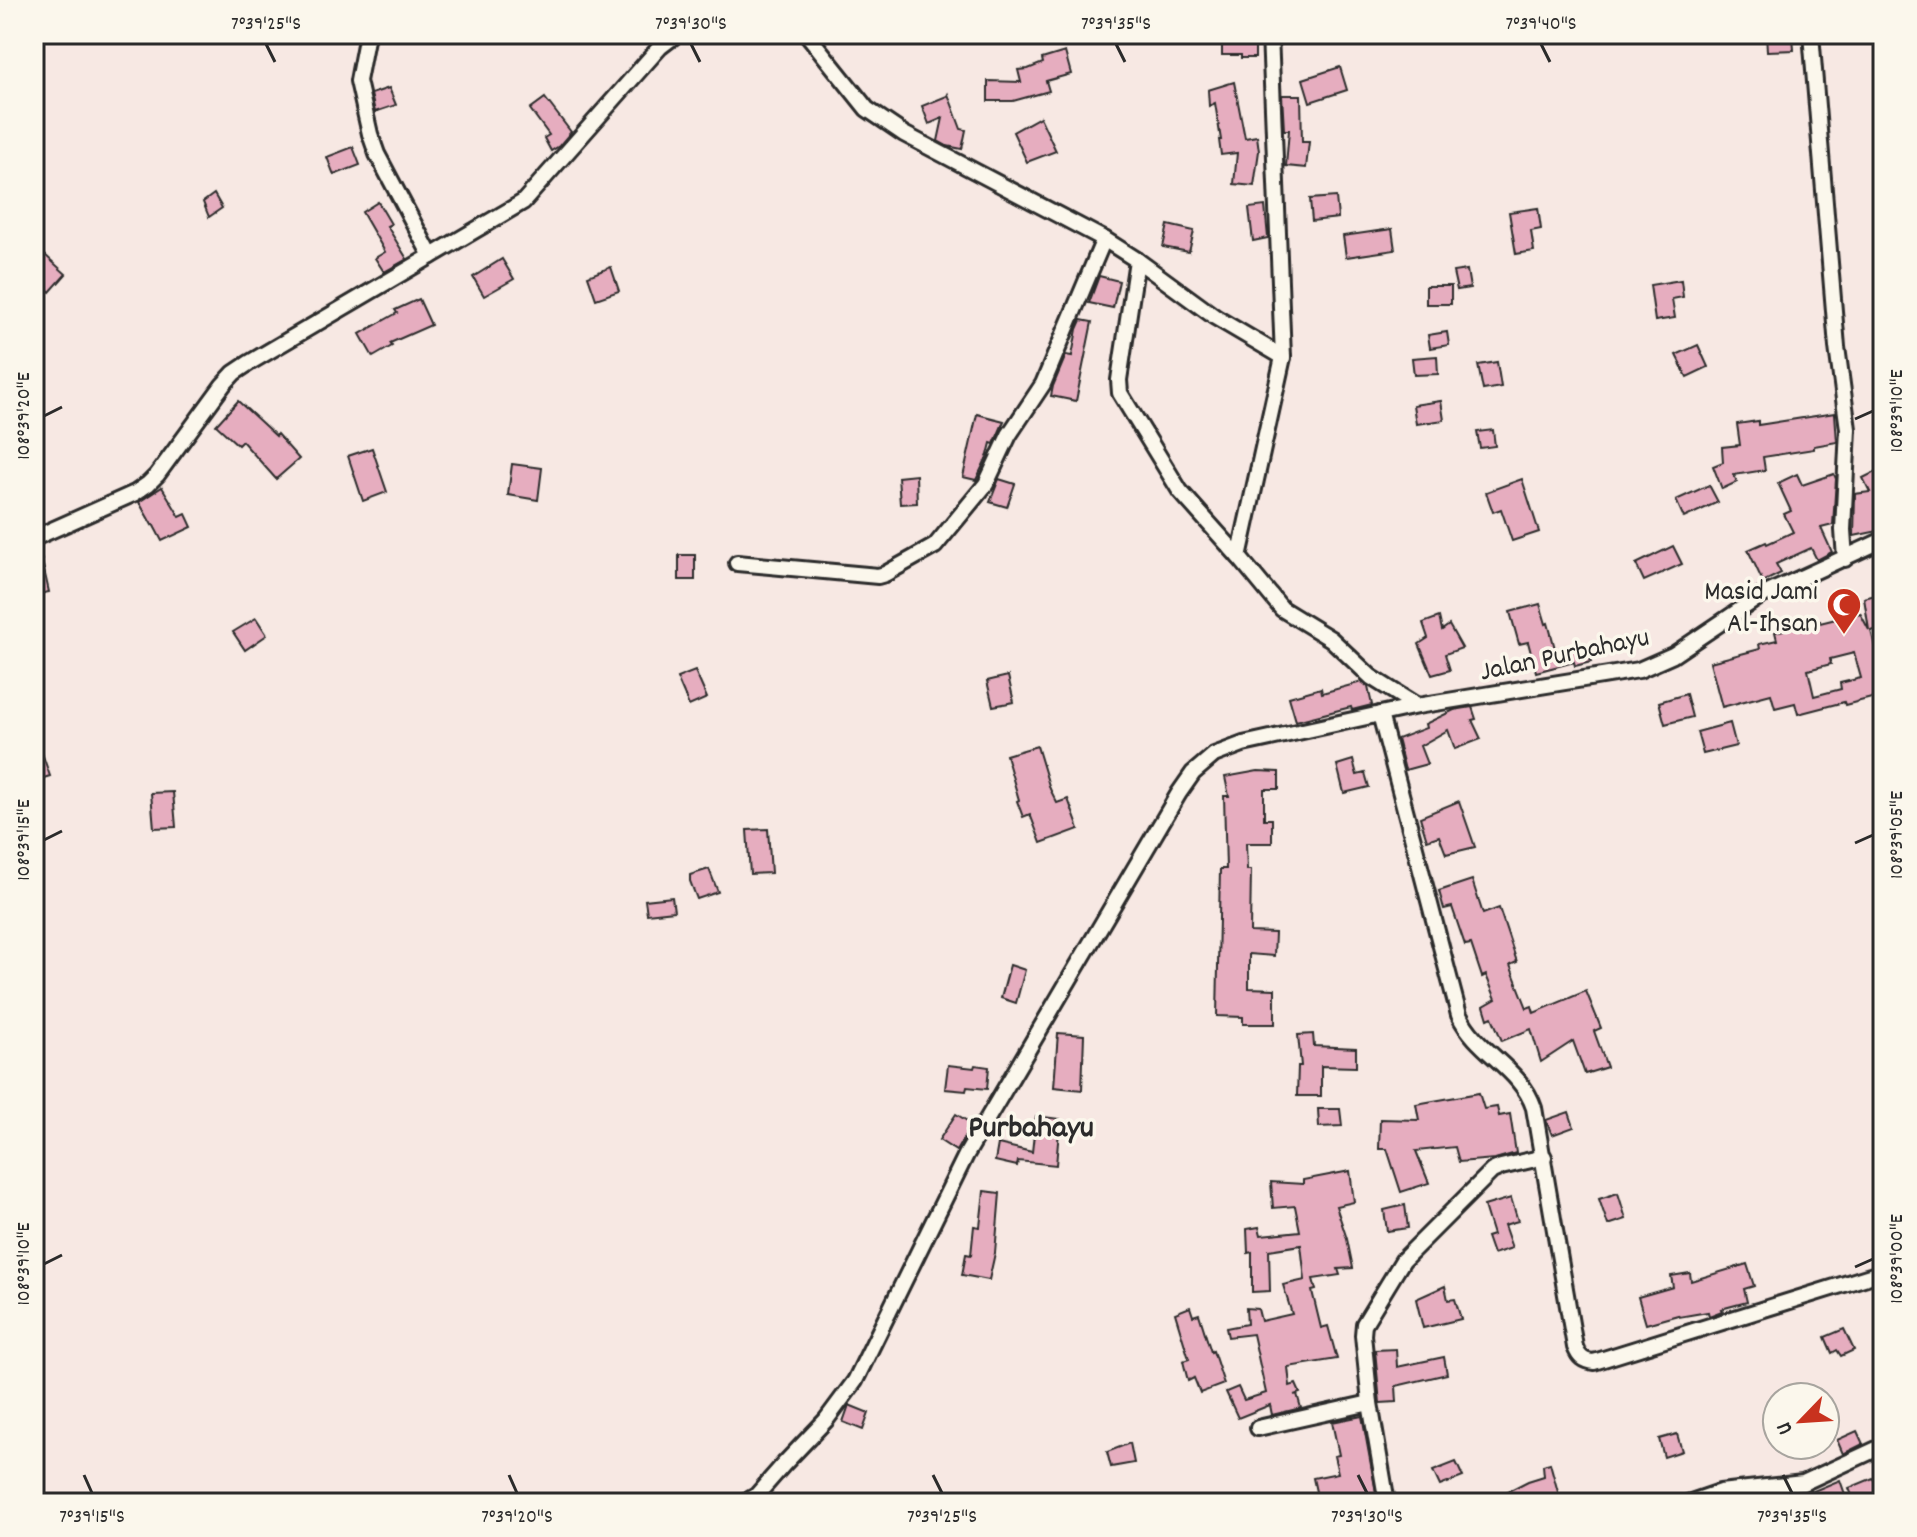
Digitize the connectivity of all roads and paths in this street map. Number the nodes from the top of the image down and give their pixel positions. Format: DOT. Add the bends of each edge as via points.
graph roads {
  1 [pos="367,34"];
  2 [pos="677,34"];
  3 [pos="807,34"];
  4 [pos="1270,34"];
  5 [pos="1811,34"];
  6 [pos="1104,239"];
  7 [pos="431,256"];
  8 [pos="1137,260"];
  9 [pos="1283,357"];
  10 [pos="34,538"];
  11 [pos="1883,540"];
  12 [pos="1239,557"];
  13 [pos="1845,559"];
  14 [pos="737,563"];
  15 [pos="1417,706"];
  16 [pos="1380,714"];
  17 [pos="1544,1157"];
  18 [pos="1883,1272"];
  19 [pos="1370,1403"];
  20 [pos="1258,1428"];
  21 [pos="1883,1446"];
  22 [pos="1386,1497"];
  23 [pos="744,1503"];
  24 [pos="1688,1503"];
  1 -- 7 [label="street" via="358,81 370,134"];
  2 -- 7 [label="street" via="523,202"];
  3 -- 6 [label="street" via="867,109 904,134"];
  4 -- 9 [label="street"];
  5 -- 13 [label="street" via="1848,429"];
  6 -- 8 [label="street"];
  6 -- 14 [label="street" via="1041,388 1009,435 986,484 935,546 878,576"];
  7 -- 10 [label="street" via="234,373 148,484"];
  8 -- 9 [label="street" via="1215,317"];
  8 -- 12 [label="street" via="1120,393 1180,491"];
  9 -- 12 [label="street"];
  11 -- 13 [label="street, Jalan Purbahayu"];
  12 -- 15 [label="street" via="1282,609 1331,639 1371,677"];
  13 -- 15 [label="street, Jalan Purbahayu" via="1759,597 1673,655 1639,670"];
  15 -- 16 [label="street, Jalan Purbahayu"];
  16 -- 17 [label="street" via="1459,1015 1474,1039 1527,1089"];
  16 -- 23 [label="street, Jalan Purbahayu" via="1243,744 1214,755 1193,773 966,1155 855,1381 826,1420"];
  17 -- 18 [label="street" via="1575,1347 1585,1361"];
  17 -- 19 [label="street" via="1492,1171 1403,1260 1363,1329"];
  19 -- 20 [label="street"];
  19 -- 22 [label="street"];
  21 -- 24 [label="street" via="1803,1483 1720,1492"];
}
